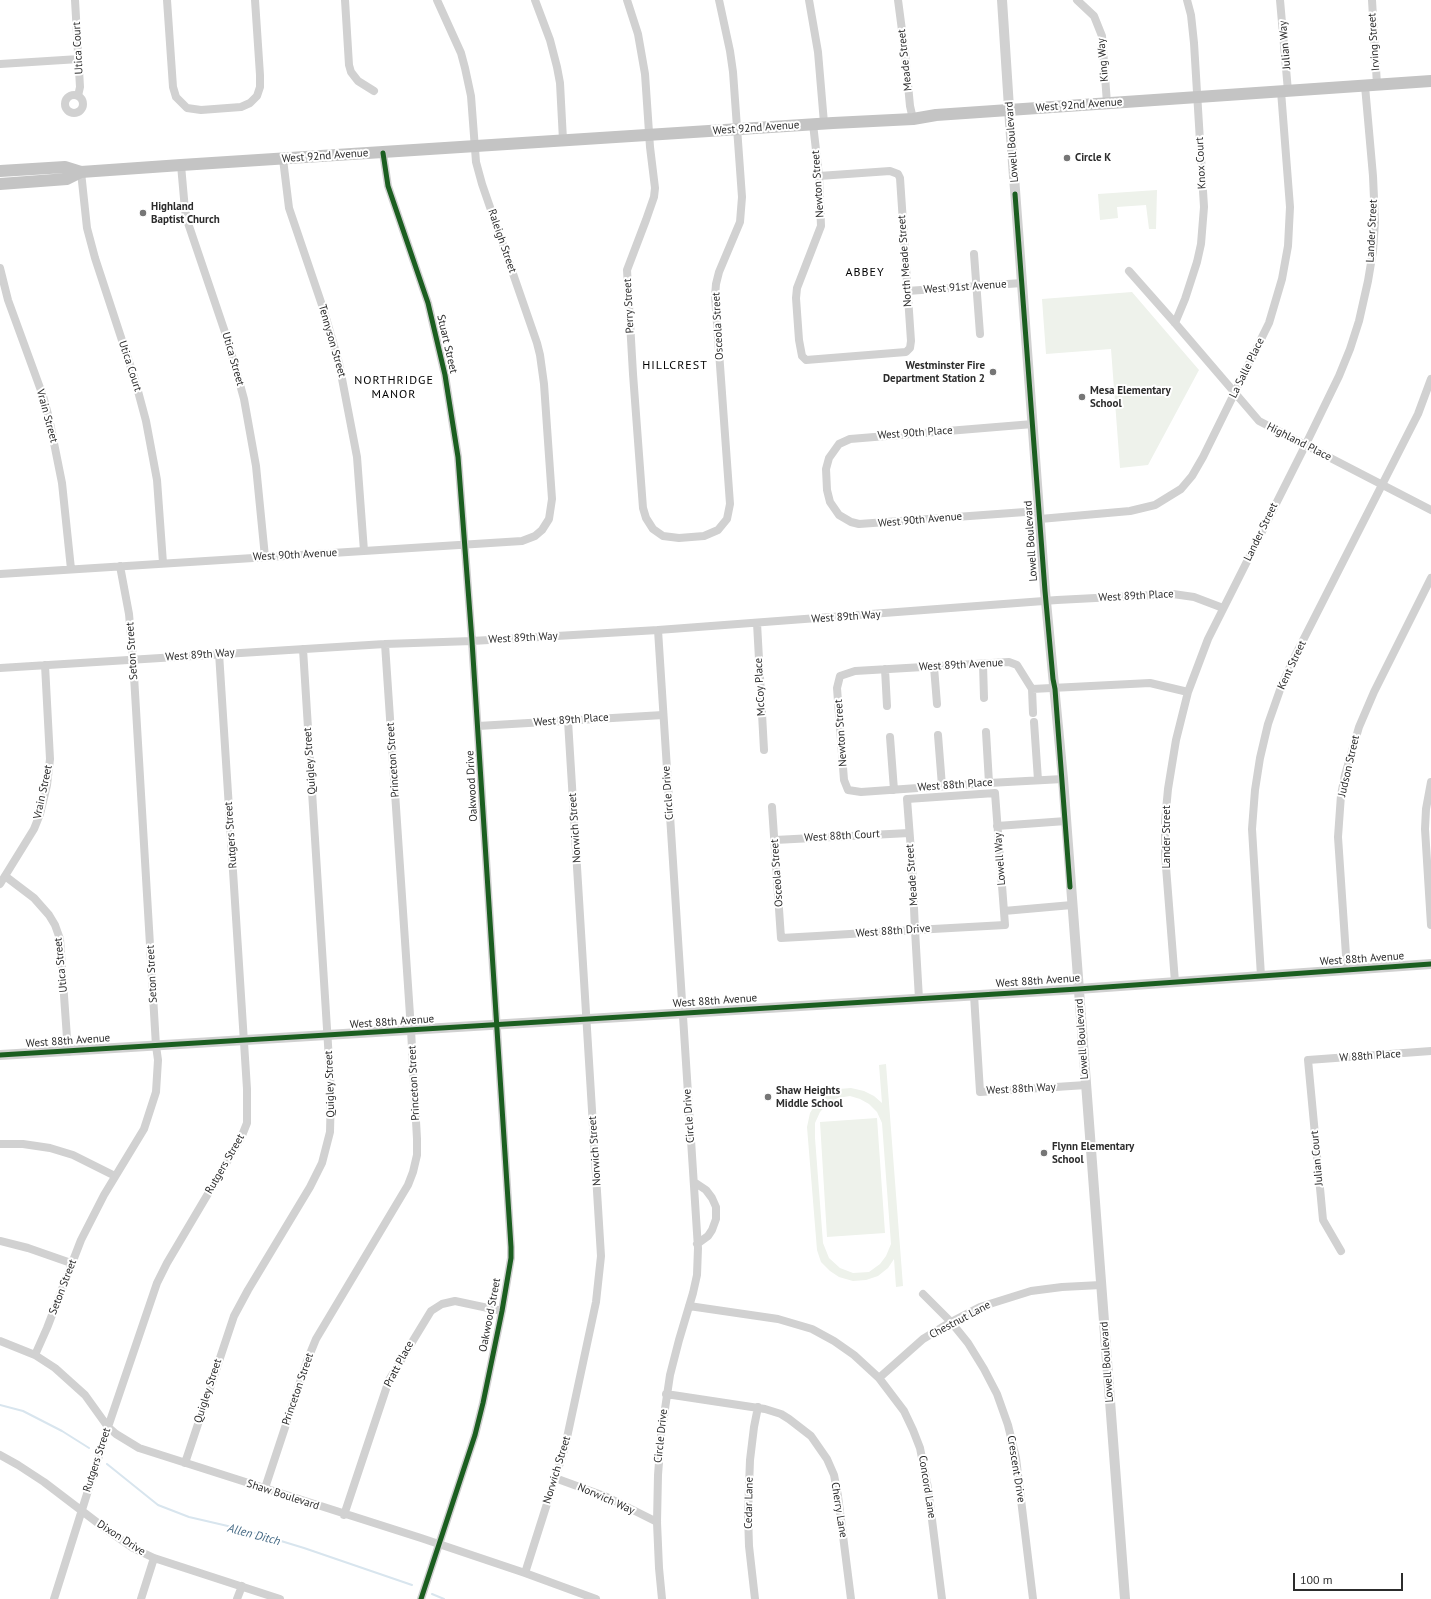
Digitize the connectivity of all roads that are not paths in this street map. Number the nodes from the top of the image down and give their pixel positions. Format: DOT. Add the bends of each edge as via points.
graph roads {
  1 [pos="75,0"];
  2 [pos="168,0"];
  3 [pos="255,0"];
  4 [pos="345,0"];
  5 [pos="437,0"];
  6 [pos="535,0"];
  7 [pos="627,0"];
  8 [pos="719,0"];
  9 [pos="809,0"];
  10 [pos="898,0"];
  11 [pos="1002,0"];
  12 [pos="1077,0"];
  13 [pos="1187,0"];
  14 [pos="1280,0"];
  15 [pos="1372,0"];
  16 [pos="79,60"];
  17 [pos="0,64"];
  18 [pos="1431,81"];
  19 [pos="1371,85"];
  20 [pos="374,91"];
  21 [pos="1284,91"];
  22 [pos="78,96"];
  23 [pos="1197,98"];
  24 [pos="1107,103"];
  25 [pos="1009,110"];
  26 [pos="913,119"];
  27 [pos="819,124"];
  28 [pos="738,129"];
  29 [pos="649,135"];
  30 [pos="563,140"];
  31 [pos="475,146"];
  32 [pos="383,153"];
  33 [pos="283,159"];
  34 [pos="181,166"];
  35 [pos="0,171"];
  36 [pos="81,172"];
  37 [pos="819,176"];
  38 [pos="0,184"];
  39 [pos="974,254"];
  40 [pos="0,268"];
  41 [pos="1129,271"];
  42 [pos="1022,283"];
  43 [pos="976,286"];
  44 [pos="907,291"];
  45 [pos="1175,323"];
  46 [pos="980,334"];
  47 [pos="909,350"];
  48 [pos="1431,379"];
  49 [pos="1235,393"];
  50 [pos="1033,424"];
  51 [pos="1305,446"];
  52 [pos="827,481"];
  53 [pos="1382,485"];
  54 [pos="551,486"];
  55 [pos="1431,510"];
  56 [pos="1040,515"];
  57 [pos="691,538"];
  58 [pos="465,545"];
  59 [pos="364,551"];
  60 [pos="265,557"];
  61 [pos="163,563"];
  62 [pos="120,566"];
  63 [pos="71,570"];
  64 [pos="0,574"];
  65 [pos="1431,578"];
  66 [pos="1046,601"];
  67 [pos="1223,608"];
  68 [pos="757,623"];
  69 [pos="658,630"];
  70 [pos="472,641"];
  71 [pos="386,644"];
  72 [pos="303,649"];
  73 [pos="219,653"];
  74 [pos="133,659"];
  75 [pos="983,664"];
  76 [pos="46,665"];
  77 [pos="934,667"];
  78 [pos="0,668"];
  79 [pos="885,669"];
  80 [pos="840,676"];
  81 [pos="1032,689"];
  82 [pos="1055,689"];
  83 [pos="1188,692"];
  84 [pos="984,698"];
  85 [pos="937,704"];
  86 [pos="888,706"];
  87 [pos="1033,713"];
  88 [pos="663,715"];
  89 [pos="568,721"];
  90 [pos="1034,722"];
  91 [pos="478,726"];
  92 [pos="986,732"];
  93 [pos="938,735"];
  94 [pos="890,737"];
  95 [pos="764,750"];
  96 [pos="1063,779"];
  97 [pos="1038,780"];
  98 [pos="1431,782"];
  99 [pos="989,783"];
  100 [pos="942,786"];
  101 [pos="848,790"];
  102 [pos="894,790"];
  103 [pos="907,799"];
  104 [pos="772,807"];
  105 [pos="1066,821"];
  106 [pos="997,826"];
  107 [pos="909,833"];
  108 [pos="775,840"];
  109 [pos="5,876"];
  110 [pos="0,884"];
  111 [pos="1072,905"];
  112 [pos="1004,910"];
  113 [pos="1005,924"];
  114 [pos="1431,925"];
  115 [pos="915,930"];
  116 [pos="781,938"];
  117 [pos="1431,964"];
  118 [pos="1347,970"];
  119 [pos="1261,976"];
  120 [pos="1174,982"];
  121 [pos="1078,989"];
  122 [pos="974,995"];
  123 [pos="919,999"];
  124 [pos="682,1013"];
  125 [pos="586,1020"];
  126 [pos="496,1025"];
  127 [pos="411,1030"];
  128 [pos="327,1036"];
  129 [pos="244,1041"];
  130 [pos="156,1046"];
  131 [pos="1431,1051"];
  132 [pos="68,1052"];
  133 [pos="0,1055"];
  134 [pos="1308,1060"];
  135 [pos="1086,1085"];
  136 [pos="0,1144"];
  137 [pos="115,1176"];
  138 [pos="694,1182"];
  139 [pos="0,1241"];
  140 [pos="697,1244"];
  141 [pos="1341,1251"];
  142 [pos="72,1263"];
  143 [pos="1101,1285"];
  144 [pos="923,1294"];
  145 [pos="689,1306"];
  146 [pos="502,1310"];
  147 [pos="951,1322"];
  148 [pos="0,1341"];
  149 [pos="35,1355"];
  150 [pos="879,1378"];
  151 [pos="666,1394"];
  152 [pos="758,1407"];
  153 [pos="108,1426"];
  154 [pos="0,1455"];
  155 [pos="185,1463"];
  156 [pos="555,1478"];
  157 [pos="265,1488"];
  158 [pos="81,1510"];
  159 [pos="344,1514"];
  160 [pos="657,1522"];
  161 [pos="439,1545"];
  162 [pos="154,1558"];
  163 [pos="525,1573"];
  164 [pos="242,1586"];
  165 [pos="54,1599"];
  166 [pos="142,1599"];
  167 [pos="237,1599"];
  168 [pos="280,1599"];
  169 [pos="421,1599"];
  170 [pos="596,1599"];
  171 [pos="662,1599"];
  172 [pos="755,1599"];
  173 [pos="851,1599"];
  174 [pos="942,1599"];
  175 [pos="1033,1599"];
  176 [pos="1125,1599"];
  1 -- 16 [label="street, Utica Court"];
  2 -- 3 [label="street" via="173,87 176,97 187,108 201,110 242,107 254,98 260,87"];
  4 -- 20 [label="street" via="351,72 358,81"];
  5 -- 31 [label="street, Raleigh Street" via="461,53 469,81"];
  6 -- 30 [label="street" via="557,67"];
  7 -- 29 [label="street, Perry Street" via="638,34 646,74"];
  8 -- 28 [label="street, Osceola Street" via="730,51"];
  9 -- 27 [label="street, Newton Street" via="818,52"];
  10 -- 26 [label="street, Meade Street"];
  11 -- 25 [label="street, Lowell Boulevard"];
  12 -- 24 [label="street, King Way" via="1094,16 1102,36"];
  13 -- 23 [label="street, Knox Court" via="1192,26"];
  14 -- 21 [label="street, Julian Way"];
  15 -- 19 [label="street, Irving Street"];
  16 -- 17 [label="street"];
  16 -- 22 [label="street, Utica Court"];
  18 -- 19 [label="main road, West 92nd Avenue"];
  19 -- 21 [label="main road, West 92nd Avenue"];
  19 -- 51 [label="street, Lander Street" via="1375,204 1373,252 1368,281 1350,349"];
  21 -- 23 [label="main road, West 92nd Avenue"];
  21 -- 49 [label="street, La Salle Place" via="1290,207 1288,246 1273,311"];
  23 -- 24 [label="main road, West 92nd Avenue"];
  23 -- 45 [label="street, Knox Court" via="1204,207 1202,229 1195,269"];
  24 -- 25 [label="main road, West 92nd Avenue"];
  25 -- 26 [label="main road, West 92nd Avenue"];
  25 -- 42 [label="street, Lowell Boulevard"];
  26 -- 27 [label="main road, West 92nd Avenue"];
  27 -- 28 [label="main road, West 92nd Avenue"];
  27 -- 37 [label="street, Newton Street"];
  28 -- 29 [label="main road, West 92nd Avenue"];
  28 -- 57 [label="street, Osceola Street" via="741,215 719,272 715,296 729,476 729,510 718,530 709,535"];
  29 -- 30 [label="main road, West 92nd Avenue"];
  29 -- 57 [label="street, Perry Street" via="654,197 629,262 627,281 643,508 649,524 658,533 667,537"];
  30 -- 31 [label="main road, West 92nd Avenue"];
  31 -- 32 [label="main road, West 92nd Avenue"];
  31 -- 54 [label="street, Raleigh Street" via="476,162 484,191 540,354"];
  32 -- 33 [label="main road, West 92nd Avenue"];
  32 -- 58 [label="street, Stuart Street" via="386,179 421,282 445,375 458,457"];
  33 -- 34 [label="main road, West 92nd Avenue"];
  33 -- 59 [label="street, Tennyson Street" via="289,208 327,318 341,370 357,457"];
  34 -- 36 [label="main road, West 92nd Avenue"];
  34 -- 60 [label="street, Utica Street" via="188,223 228,341 244,399 256,466"];
  35 -- 36 [label="main road, West 92nd Avenue" via="65,167"];
  36 -- 38 [label="main road, West 92nd Avenue" via="67,179"];
  36 -- 61 [label="street, Utica Court" via="87,228 93,253 146,421 156,480"];
  37 -- 44 [label="street, North Meade Street" via="896,172 900,178"];
  37 -- 47 [label="street, Newton Street" via="821,226 797,288 796,298 800,352 803,358 806,360"];
  39 -- 43 [label="street"];
  40 -- 63 [label="street, Vrain Street" via="8,300 49,418 62,483"];
  41 -- 45 [label="street, Highland Place"];
  42 -- 43 [label="street, West 91st Avenue"];
  42 -- 50 [label="street, Lowell Boulevard"];
  43 -- 44 [label="street, West 91st Avenue"];
  43 -- 46 [label="street"];
  44 -- 47 [label="street, North Meade Street" via="911,341"];
  45 -- 49 [label="street, Highland Place"];
  48 -- 53 [label="street, Kent Street" via="1418,414"];
  49 -- 51 [label="street, Highland Place" via="1263,424"];
  49 -- 56 [label="street, La Salle Place" via="1200,464 1187,483 1175,494 1155,505 1130,511"];
  50 -- 52 [label="street, West 90th Place" via="850,439 839,444 831,452 827,463"];
  50 -- 56 [label="street, Lowell Boulevard"];
  51 -- 53 [label="street, Highland Place"];
  51 -- 67 [label="street, Lander Street"];
  52 -- 56 [label="street, West 90th Avenue" via="828,496 834,509 845,519 859,524"];
  53 -- 55 [label="street, Highland Place"];
  53 -- 119 [label="street, Kent Street" via="1293,660 1268,724 1254,802 1252,844"];
  54 -- 58 [label="street, West 90th Avenue" via="549,519 535,536 522,541"];
  56 -- 66 [label="street, Lowell Boulevard"];
  58 -- 59 [label="street, West 90th Avenue"];
  58 -- 70 [label="street, Oakwood Drive"];
  59 -- 60 [label="street, West 90th Avenue"];
  60 -- 61 [label="street, West 90th Avenue"];
  61 -- 62 [label="street, West 90th Avenue"];
  62 -- 63 [label="street, West 90th Avenue"];
  62 -- 74 [label="street, Seton Street" via="129,614"];
  63 -- 64 [label="street, West 90th Avenue"];
  65 -- 118 [label="street, Judson Street" via="1374,692 1359,727 1344,775 1338,837"];
  66 -- 67 [label="street, West 89th Place" via="1173,594 1194,597"];
  66 -- 68 [label="street, West 89th Way"];
  66 -- 82 [label="street, Lowell Boulevard"];
  67 -- 83 [label="street, Lander Street"];
  68 -- 69 [label="street, West 89th Way"];
  68 -- 95 [label="street, McCoy Place"];
  69 -- 70 [label="street, West 89th Way"];
  69 -- 88 [label="street, Circle Drive"];
  70 -- 71 [label="street, West 89th Way"];
  70 -- 91 [label="street, Oakwood Drive"];
  71 -- 72 [label="street, West 89th Way"];
  71 -- 127 [label="street, Princeton Street"];
  72 -- 73 [label="street, West 89th Way"];
  72 -- 128 [label="street, Quigley Street"];
  73 -- 74 [label="street, West 89th Way"];
  73 -- 129 [label="street, Rutgers Street"];
  74 -- 76 [label="street, West 89th Way"];
  74 -- 130 [label="street, Seton Street"];
  75 -- 77 [label="street, West 89th Avenue"];
  75 -- 81 [label="street, West 89th Avenue" via="1009,662 1017,665"];
  75 -- 84 [label="street"];
  76 -- 78 [label="street, West 89th Way"];
  76 -- 109 [label="street, Vrain Street" via="50,759 47,785 34,829"];
  77 -- 79 [label="street, West 89th Avenue"];
  77 -- 85 [label="street"];
  79 -- 80 [label="street, West 89th Avenue" via="855,671"];
  79 -- 86 [label="street"];
  80 -- 101 [label="street, Newton Street" via="837,688 844,780"];
  81 -- 82 [label="street"];
  81 -- 87 [label="street"];
  82 -- 83 [label="street" via="1150,683"];
  82 -- 96 [label="street, Lowell Boulevard"];
  83 -- 120 [label="street, Lander Street" via="1172,760 1165,821"];
  88 -- 89 [label="street, West 89th Place"];
  88 -- 124 [label="street, Circle Drive"];
  89 -- 91 [label="street, West 89th Place"];
  89 -- 125 [label="street, Norwich Street"];
  90 -- 97 [label="street"];
  91 -- 126 [label="street, Oakwood Drive"];
  92 -- 99 [label="street"];
  93 -- 100 [label="street"];
  94 -- 102 [label="street"];
  96 -- 97 [label="street, West 88th Place"];
  96 -- 105 [label="street, Lowell Boulevard"];
  97 -- 99 [label="street, West 88th Place"];
  98 -- 114 [label="street" via="1425,829"];
  99 -- 100 [label="street, West 88th Place"];
  100 -- 102 [label="street, West 88th Place"];
  101 -- 102 [label="street, West 88th Place"];
  103 -- 106 [label="street, Lowell Way" via="995,793"];
  103 -- 107 [label="street, Meade Street"];
  104 -- 108 [label="street, Osceola Street"];
  105 -- 106 [label="street"];
  105 -- 111 [label="street, Lowell Boulevard"];
  106 -- 112 [label="street, Lowell Way"];
  107 -- 108 [label="street, West 88th Court"];
  107 -- 115 [label="street, Meade Street"];
  108 -- 116 [label="street, Osceola Street"];
  109 -- 110 [label="street, Vrain Street"];
  109 -- 132 [label="street, Utica Street" via="34,898 55,925 60,939"];
  111 -- 112 [label="street"];
  111 -- 121 [label="street, Lowell Boulevard"];
  112 -- 113 [label="street, Lowell Way"];
  113 -- 115 [label="street, West 88th Drive"];
  115 -- 116 [label="street, West 88th Drive"];
  115 -- 123 [label="street, Meade Street"];
  117 -- 118 [label="street, West 88th Avenue"];
  118 -- 119 [label="street, West 88th Avenue"];
  119 -- 120 [label="street, West 88th Avenue"];
  120 -- 121 [label="street, West 88th Avenue"];
  121 -- 122 [label="street, West 88th Avenue"];
  121 -- 135 [label="street, Lowell Boulevard"];
  122 -- 123 [label="street, West 88th Avenue"];
  122 -- 135 [label="street, West 88th Way" via="980,1092"];
  123 -- 124 [label="street, West 88th Avenue"];
  124 -- 125 [label="street, West 88th Avenue"];
  124 -- 138 [label="street, Circle Drive"];
  125 -- 126 [label="street, West 88th Avenue"];
  125 -- 156 [label="street, Norwich Street" via="599,1215 600,1275 565,1447"];
  126 -- 127 [label="street, West 88th Avenue"];
  126 -- 146 [label="street, Oakwood Street" via="511,1247"];
  127 -- 128 [label="street, West 88th Avenue"];
  127 -- 157 [label="street, Princeton Street" via="417,1139 413,1172 404,1193 316,1339"];
  128 -- 129 [label="street, West 88th Avenue"];
  128 -- 155 [label="street, Quigley Street" via="332,1115 322,1163 234,1316"];
  129 -- 130 [label="street, West 88th Avenue"];
  129 -- 153 [label="street, Rutgers Street" via="248,1110 245,1131 157,1283"];
  130 -- 132 [label="street, West 88th Avenue"];
  130 -- 137 [label="street, Seton Street" via="158,1074 154,1100 144,1129"];
  131 -- 134 [label="street, W 88th Place"];
  132 -- 133 [label="street, West 88th Avenue"];
  134 -- 141 [label="street, Julian Court" via="1323,1220"];
  135 -- 143 [label="street, Lowell Boulevard"];
  136 -- 137 [label="street" via="50,1148 73,1155"];
  137 -- 142 [label="street, Seton Street"];
  138 -- 140 [label="street, Circle Drive"];
  138 -- 140 [label="street" via="706,1190 716,1207 716,1219 712,1230"];
  139 -- 142 [label="street"];
  140 -- 145 [label="street, Circle Drive" via="697,1275"];
  142 -- 149 [label="street, Seton Street"];
  143 -- 147 [label="street, Chestnut Lane" via="1031,1292 980,1307"];
  143 -- 176 [label="street, Lowell Boulevard"];
  144 -- 147 [label="street, Crescent Drive"];
  145 -- 150 [label="street, Concord Lane" via="778,1319 812,1329 854,1355"];
  145 -- 151 [label="street, Circle Drive"];
  146 -- 159 [label="street, Pratt Place" via="455,1302 442,1304 431,1311 389,1380"];
  146 -- 161 [label="street, Oakwood Street" via="475,1434"];
  147 -- 150 [label="street, Chestnut Lane" via="923,1339"];
  147 -- 175 [label="street, Crescent Drive" via="984,1369 997,1394 1008,1425 1016,1458"];
  148 -- 149 [label="street, Shaw Boulevard"];
  149 -- 153 [label="street, Shaw Boulevard" via="77,1386"];
  150 -- 174 [label="street, Concord Lane" via="904,1411 920,1448 928,1488"];
  151 -- 152 [label="street, Cherry Lane"];
  151 -- 160 [label="street, Circle Drive" via="659,1456"];
  152 -- 172 [label="street, Cedar Lane" via="750,1460 748,1506 749,1546"];
  152 -- 173 [label="street, Cherry Lane" via="781,1414 798,1425 811,1436 827,1459 834,1475 838,1496"];
  153 -- 155 [label="street, Shaw Boulevard" via="122,1439 139,1448"];
  153 -- 158 [label="street, Rutgers Street"];
  154 -- 158 [label="street, Dixon Drive" via="29,1472"];
  155 -- 157 [label="street, Shaw Boulevard"];
  156 -- 160 [label="street, Norwich Way" via="590,1490"];
  156 -- 163 [label="street, Norwich Street"];
  157 -- 159 [label="street, Shaw Boulevard"];
  158 -- 162 [label="street, Dixon Drive" via="133,1548"];
  158 -- 165 [label="street, Rutgers Street"];
  159 -- 161 [label="street, Shaw Boulevard"];
  160 -- 171 [label="street, Circle Drive"];
  161 -- 163 [label="street, Shaw Boulevard"];
  161 -- 169 [label="street, Oakwood Street"];
  162 -- 164 [label="street, Dixon Drive"];
  162 -- 166 [label="street"];
  163 -- 170 [label="street, Shaw Boulevard"];
  164 -- 167 [label="street"];
  164 -- 168 [label="street, Dixon Drive"];
}
